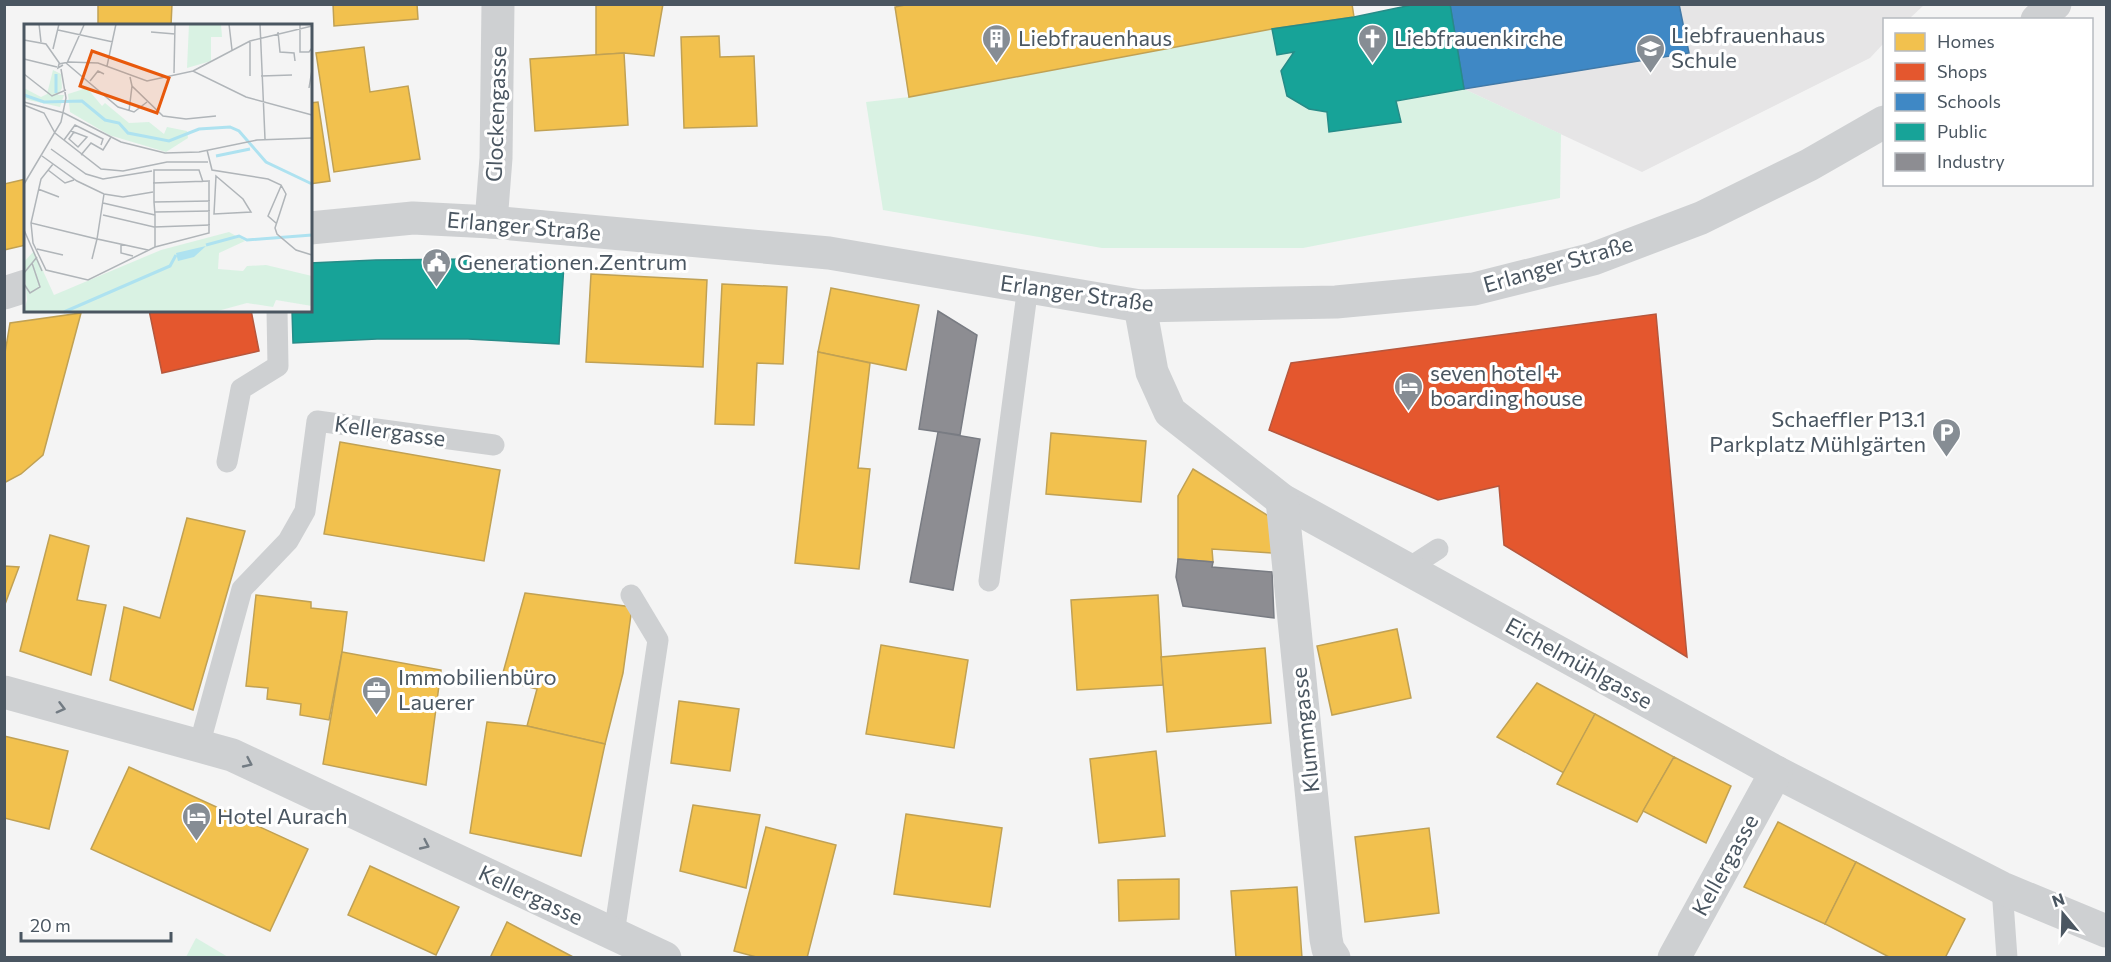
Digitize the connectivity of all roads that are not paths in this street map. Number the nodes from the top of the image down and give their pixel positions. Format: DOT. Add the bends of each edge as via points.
graph roads {
  1 [pos="498,4"];
  2 [pos="2055,4"];
  3 [pos="2039,18"];
  4 [pos="1883,123"];
  5 [pos="491,222"];
  6 [pos="312,228"];
  7 [pos="1028,286"];
  8 [pos="24,287"];
  9 [pos="4,293"];
  10 [pos="1140,306"];
  11 [pos="277,312"];
  12 [pos="494,445"];
  13 [pos="227,462"];
  14 [pos="1282,500"];
  15 [pos="1438,549"];
  16 [pos="1407,569"];
  17 [pos="989,581"];
  18 [pos="631,595"];
  19 [pos="4,692"];
  20 [pos="199,746"];
  21 [pos="1776,772"];
  22 [pos="2002,888"];
  23 [pos="2106,931"];
  24 [pos="614,934"];
  25 [pos="665,957"];
  26 [pos="1334,957"];
  27 [pos="1674,957"];
  28 [pos="2007,957"];
  1 -- 5 [label="street, Glockengasse"];
  2 -- 3 [label="street"];
  4 -- 10 [label="street, Erlanger Straße" via="1809,165 1701,218 1593,259 1474,289 1336,302"];
  5 -- 6 [label="street, Erlanger Straße" via="413,218"];
  5 -- 7 [label="street, Erlanger Straße" via="829,253"];
  7 -- 10 [label="street, Erlanger Straße"];
  7 -- 17 [label="lane"];
  8 -- 9 [label="street"];
  10 -- 14 [label="street, Eichelmühlgasse" via="1152,372 1170,412"];
  11 -- 13 [label="lane" via="278,366 241,389"];
  12 -- 20 [label="lane, Kellergasse" via="317,421 304,511 288,541 242,589"];
  14 -- 16 [label="street, Eichelmühlgasse"];
  14 -- 26 [label="street, Klummgasse" via="1326,939"];
  15 -- 16 [label="lane"];
  16 -- 21 [label="street, Eichelmühlgasse"];
  18 -- 24 [label="lane" via="658,640"];
  19 -- 20 [label="street, Kellergasse, one-way"];
  20 -- 24 [label="street, Kellergasse, one-way" via="232,755"];
  21 -- 22 [label="street, Eichelmühlgasse"];
  21 -- 27 [label="street, Kellergasse"];
  22 -- 23 [label="street, Eichelmühlgasse"];
  22 -- 28 [label="lane"];
  24 -- 25 [label="street, Kellergasse"];
}
